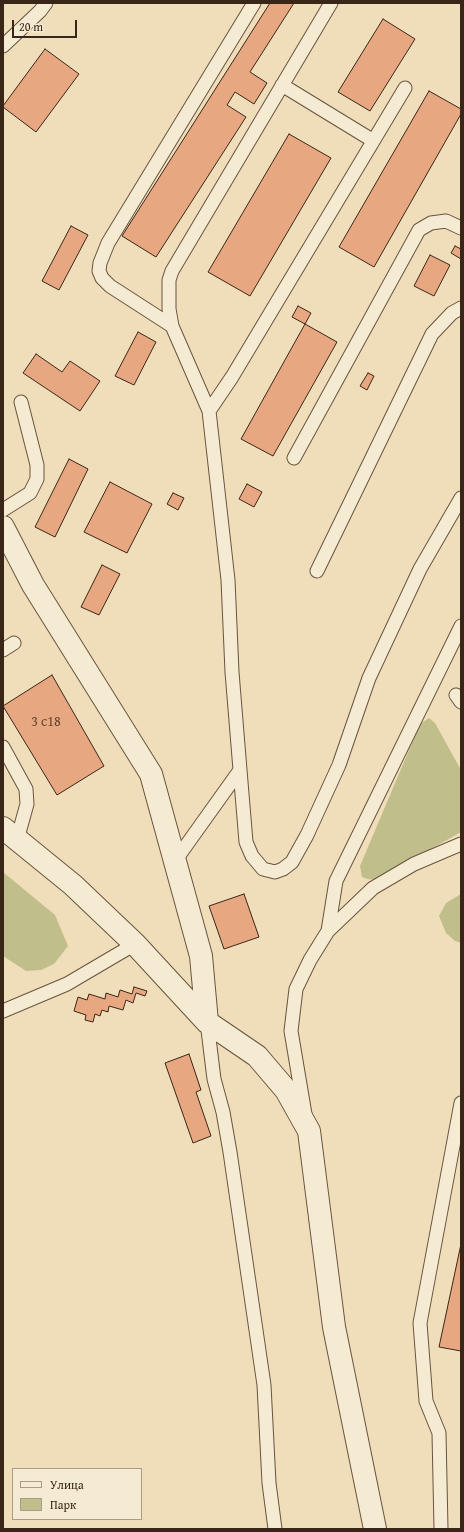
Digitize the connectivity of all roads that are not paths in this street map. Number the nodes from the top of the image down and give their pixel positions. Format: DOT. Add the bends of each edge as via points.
graph roads {
  1 [pos="46,3"];
  2 [pos="254,3"];
  3 [pos="331,3"];
  4 [pos="3,46"];
  5 [pos="282,85"];
  6 [pos="405,88"];
  7 [pos="372,140"];
  8 [pos="461,228"];
  9 [pos="461,308"];
  10 [pos="172,326"];
  11 [pos="21,402"];
  12 [pos="209,411"];
  13 [pos="294,458"];
  14 [pos="460,501"];
  15 [pos="3,510"];
  16 [pos="3,527"];
  17 [pos="317,571"];
  18 [pos="461,626"];
  19 [pos="3,747"];
  20 [pos="240,770"];
  21 [pos="10,834"];
  22 [pos="461,844"];
  23 [pos="176,861"];
  24 [pos="328,931"];
  25 [pos="136,944"];
  26 [pos="3,1011"];
  27 [pos="207,1022"];
  28 [pos="461,1103"];
  29 [pos="308,1132"];
  30 [pos="275,1529"];
  31 [pos="375,1529"];
  32 [pos="441,1529"];
  1 -- 4 [label="lane" via="40,12"];
  2 -- 10 [label="lane" via="108,243 100,263 99,271 102,278 110,286"];
  3 -- 5 [label="lane"];
  5 -- 7 [label="lane"];
  5 -- 10 [label="lane" via="172,271 169,289"];
  6 -- 7 [label="lane"];
  7 -- 12 [label="lane" via="236,371"];
  8 -- 13 [label="lane" via="446,221 431,223 419,230"];
  9 -- 17 [label="lane" via="452,313 432,334"];
  10 -- 12 [label="lane"];
  11 -- 15 [label="lane" via="37,465 37,480 30,493"];
  12 -- 20 [label="lane" via="228,580"];
  14 -- 20 [label="lane" via="420,569 369,678 338,765 308,834 292,862 283,869 275,872 263,869 252,856 246,842"];
  16 -- 23 [label="street" via="33,585 150,774"];
  18 -- 24 [label="lane" via="336,881"];
  19 -- 21 [label="lane" via="26,789 27,804"];
  20 -- 23 [label="lane"];
  21 -- 25 [label="street" via="73,886"];
  22 -- 24 [label="lane" via="414,864 373,888"];
  23 -- 27 [label="street" via="201,956"];
  24 -- 29 [label="lane" via="296,989 291,1031"];
  25 -- 26 [label="lane" via="66,984"];
  25 -- 27 [label="street"];
  27 -- 29 [label="street" via="257,1056 286,1090"];
  27 -- 30 [label="lane" via="214,1079 230,1152 264,1385 269,1483"];
  28 -- 32 [label="lane" via="420,1323 426,1401 439,1433"];
  29 -- 31 [label="street" via="334,1327"];
}
